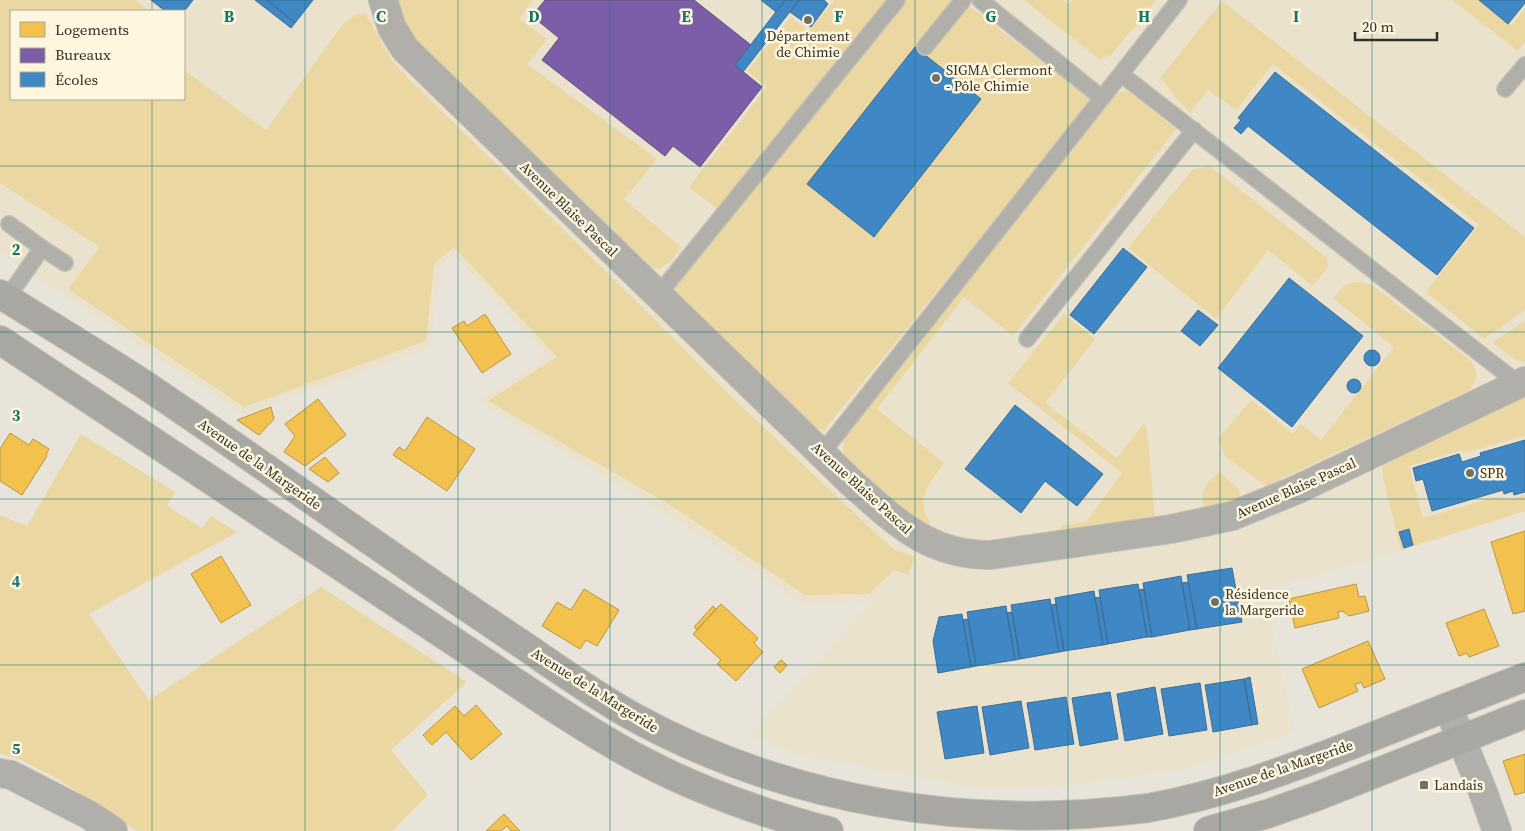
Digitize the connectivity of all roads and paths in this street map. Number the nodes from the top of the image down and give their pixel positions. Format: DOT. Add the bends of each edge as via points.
graph roads {
  1 [pos="383,0"];
  2 [pos="897,0"];
  3 [pos="963,0"];
  4 [pos="980,0"];
  5 [pos="1179,0"];
  6 [pos="926,48"];
  7 [pos="1525,65"];
  8 [pos="1121,74"];
  9 [pos="1505,89"];
  10 [pos="1102,98"];
  11 [pos="1194,130"];
  12 [pos="9,224"];
  13 [pos="42,248"];
  14 [pos="65,263"];
  15 [pos="658,295"];
  16 [pos="3,296"];
  17 [pos="1027,339"];
  18 [pos="0,340"];
  19 [pos="1522,382"];
  20 [pos="822,453"];
  21 [pos="1525,676"];
  22 [pos="1448,707"];
  23 [pos="1525,714"];
  24 [pos="1461,740"];
  25 [pos="0,773"];
  26 [pos="113,831"];
  27 [pos="829,831"];
  28 [pos="1208,831"];
  29 [pos="1496,831"];
  1 -- 15 [label="street, Avenue Blaise Pascal" via="392,28 405,49"];
  2 -- 15 [label="lane"];
  3 -- 6 [label="lane"];
  4 -- 10 [label="lane"];
  5 -- 8 [label="lane"];
  7 -- 9 [label="lane"];
  8 -- 10 [label="lane"];
  8 -- 11 [label="lane"];
  10 -- 20 [label="lane"];
  11 -- 17 [label="lane"];
  11 -- 19 [label="lane"];
  12 -- 13 [label="lane"];
  13 -- 14 [label="lane"];
  13 -- 16 [label="lane"];
  15 -- 20 [label="street, Avenue Blaise Pascal"];
  16 -- 22 [label="main road, Avenue de la Margeride" via="149,388 506,634 627,713 724,760 827,794 890,808 988,818 1042,819 1150,808 1255,781"];
  18 -- 27 [label="main road" via="596,735 691,784 741,804"];
  19 -- 20 [label="street, Avenue Blaise Pascal" via="1267,503 1232,516 1171,529 990,555 969,555 915,536 866,496"];
  21 -- 22 [label="main road, Avenue de la Margeride"];
  22 -- 24 [label="street"];
  23 -- 24 [label="main road"];
  24 -- 28 [label="main road" via="1267,814"];
  24 -- 29 [label="street"];
  25 -- 26 [label="street" via="11,775 89,815"];
}
